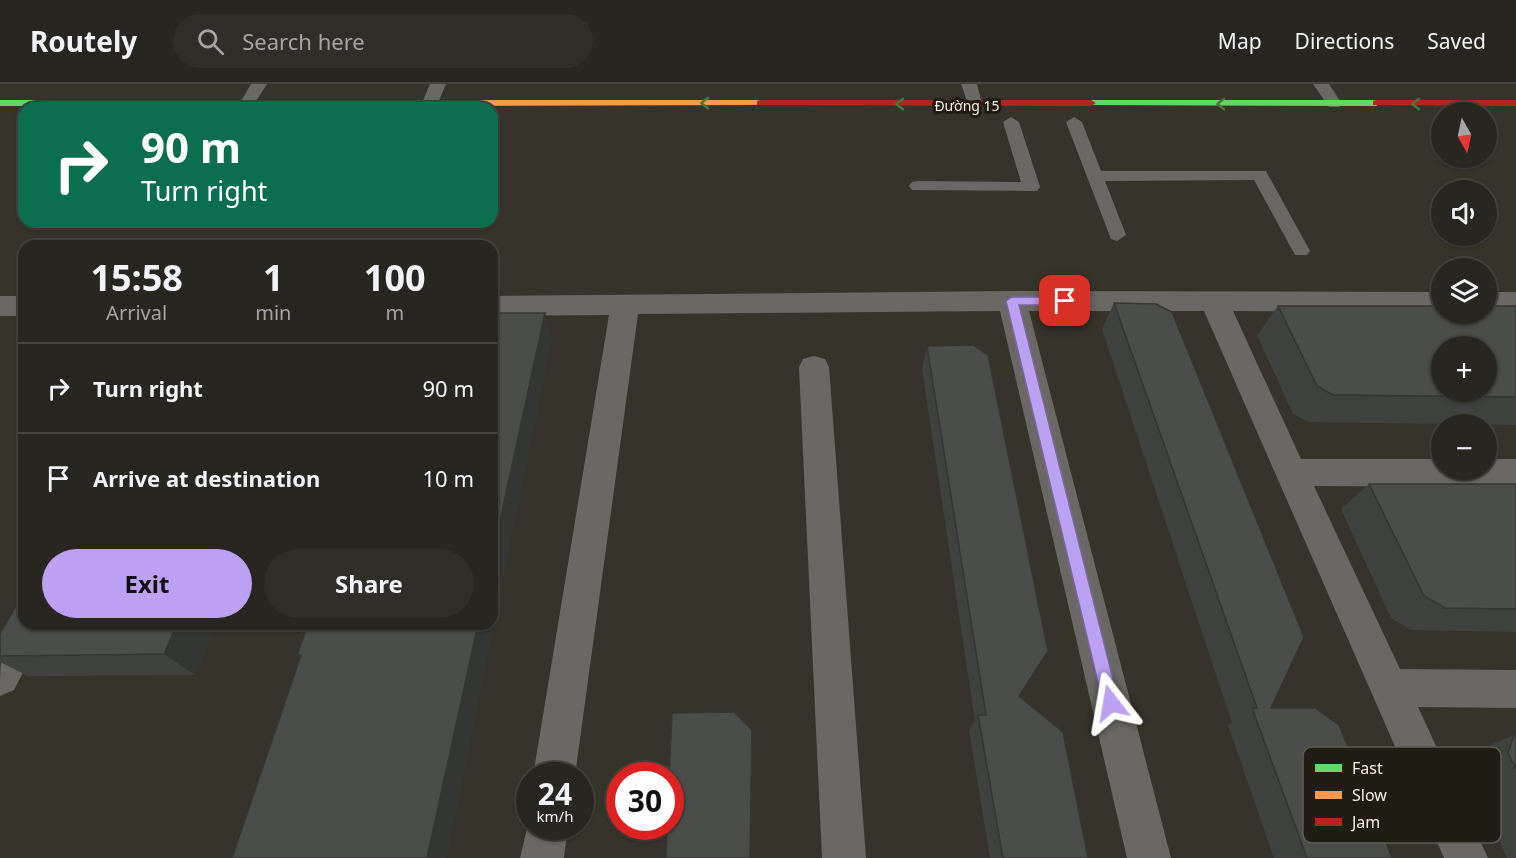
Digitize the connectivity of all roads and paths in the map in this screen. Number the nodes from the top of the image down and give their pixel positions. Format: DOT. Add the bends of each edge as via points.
graph roads {
  1 [pos="259,84"];
  2 [pos="438,84"];
  3 [pos="969,84"];
  4 [pos="1321,84"];
  5 [pos="249,102"];
  6 [pos="430,102"];
  7 [pos="0,103"];
  8 [pos="18,103"];
  9 [pos="498,103"];
  10 [pos="1516,103"];
  11 [pos="974,104"];
  12 [pos="1005,104"];
  13 [pos="1334,104"];
  14 [pos="1010,122"];
  15 [pos="1069,122"];
  16 [pos="1092,122"];
  17 [pos="1095,176"];
  18 [pos="918,186"];
  19 [pos="1117,235"];
  20 [pos="1301,251"];
  21 [pos="1012,301"];
  22 [pos="1214,302"];
  23 [pos="1431,302"];
  24 [pos="1497,302"];
  25 [pos="1516,302"];
  26 [pos="625,305"];
  27 [pos="0,306"];
  28 [pos="18,306"];
  29 [pos="498,306"];
  30 [pos="814,368"];
  31 [pos="1292,472"];
  32 [pos="1516,474"];
  33 [pos="26,630"];
  34 [pos="0,677"];
  35 [pos="1388,688"];
  36 [pos="1516,689"];
  37 [pos="1415,747"];
  38 [pos="556,762"];
  39 [pos="545,840"];
  40 [pos="1459,843"];
  41 [pos="542,858"];
  42 [pos="843,858"];
  43 [pos="1149,858"];
  44 [pos="1466,858"];
  1 -- 5 [label="lane"];
  2 -- 6 [label="lane"];
  3 -- 11 [label="lane"];
  4 -- 13 [label="lane"];
  7 -- 8 [label="street, Đường 15"];
  11 -- 9 [label="street, Đường 15, one-way"];
  10 -- 13 [label="street, Đường 15, one-way"];
  11 -- 12 [label="street, Đường 15"];
  13 -- 12 [label="street, Đường 15, one-way"];
  12 -- 14 [label="street"];
  14 -- 18 [label="lane" via="1031,187"];
  15 -- 16 [label="street"];
  15 -- 17 [label="lane"];
  17 -- 19 [label="lane"];
  17 -- 20 [label="lane" via="1260,175"];
  21 -- 22 [label="street"];
  21 -- 26 [label="street"];
  21 -- 43 [label="street"];
  22 -- 23 [label="street"];
  22 -- 31 [label="street"];
  24 -- 25 [label="street"];
  26 -- 29 [label="street"];
  26 -- 38 [label="street"];
  27 -- 28 [label="street"];
  30 -- 42 [label="street"];
  31 -- 32 [label="street"];
  31 -- 35 [label="street"];
  33 -- 34 [label="street"];
  35 -- 36 [label="street"];
  35 -- 37 [label="street"];
  39 -- 41 [label="street"];
  40 -- 44 [label="street"];
}
